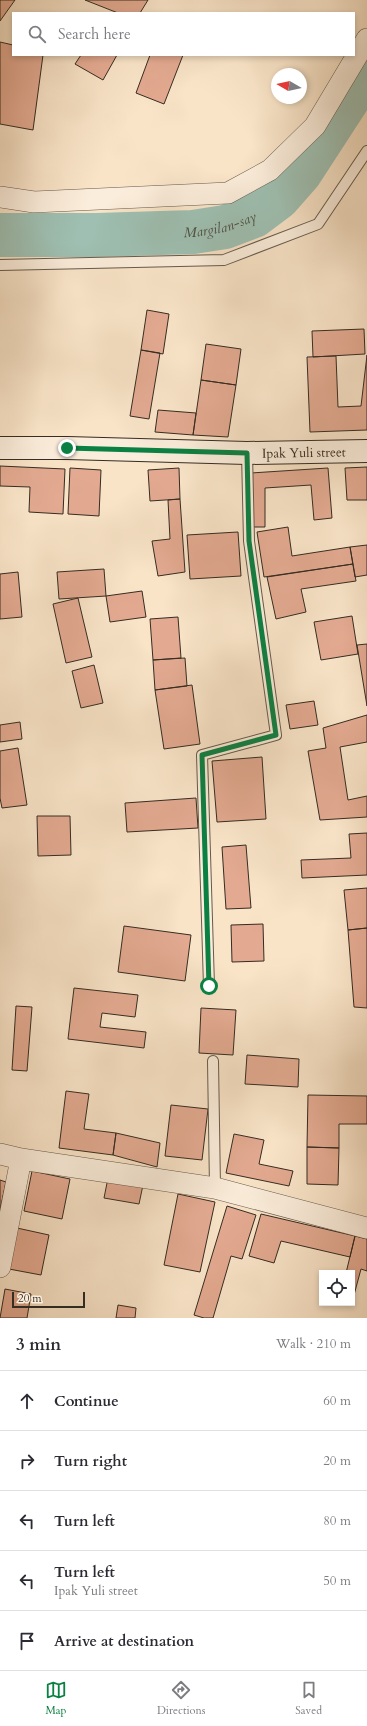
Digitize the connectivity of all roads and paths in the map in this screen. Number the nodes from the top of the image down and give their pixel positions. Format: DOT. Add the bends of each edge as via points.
graph roads {
  1 [pos="367,39"];
  2 [pos="367,151"];
  3 [pos="0,198"];
  4 [pos="0,265"];
  5 [pos="0,448"];
  6 [pos="367,451"];
  7 [pos="247,453"];
  8 [pos="209,986"];
  9 [pos="213,1061"];
  10 [pos="0,1154"];
  11 [pos="21,1160"];
  12 [pos="215,1188"];
  13 [pos="367,1228"];
  14 [pos="0,1267"];
  1 -- 3 [label="street" via="315,126 270,170 228,193 34,202"];
  2 -- 4 [label="lane" via="318,224 224,260"];
  5 -- 7 [label="main road, Ipak Yuli street"];
  6 -- 7 [label="main road, Ipak Yuli street"];
  7 -- 8 [label="lane" via="249,541 276,735 202,755"];
  9 -- 12 [label="lane"];
  10 -- 11 [label="street"];
  11 -- 12 [label="street"];
  11 -- 14 [label="street"];
  12 -- 13 [label="street"];
}
